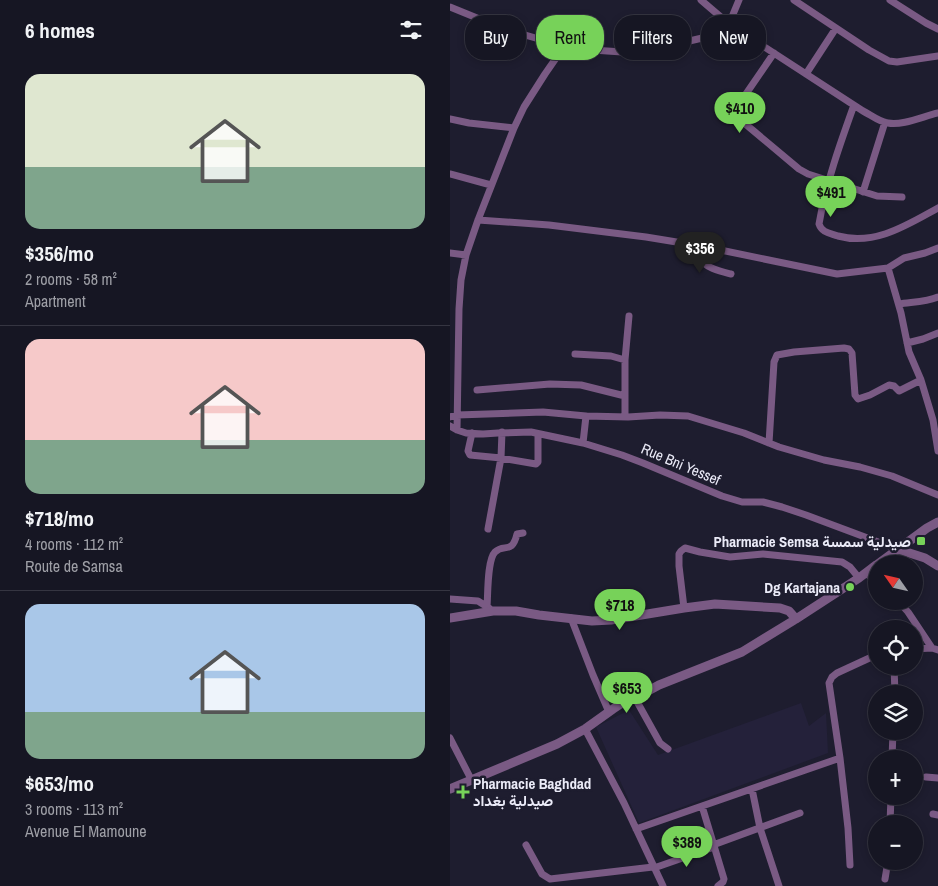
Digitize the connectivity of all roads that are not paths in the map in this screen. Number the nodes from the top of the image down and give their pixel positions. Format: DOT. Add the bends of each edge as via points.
graph roads {
  1 [pos="701,0"];
  2 [pos="739,0"];
  3 [pos="794,0"];
  4 [pos="890,0"];
  5 [pos="450,7"];
  6 [pos="718,15"];
  7 [pos="733,15"];
  8 [pos="836,28"];
  9 [pos="938,29"];
  10 [pos="536,38"];
  11 [pos="701,38"];
  12 [pos="766,48"];
  13 [pos="604,52"];
  14 [pos="774,53"];
  15 [pos="938,56"];
  16 [pos="555,60"];
  17 [pos="806,74"];
  18 [pos="854,105"];
  19 [pos="938,113"];
  20 [pos="450,118"];
  21 [pos="885,122"];
  22 [pos="514,128"];
  23 [pos="450,174"];
  24 [pos="829,180"];
  25 [pos="491,185"];
  26 [pos="863,192"];
  27 [pos="902,197"];
  28 [pos="938,208"];
  29 [pos="478,220"];
  30 [pos="701,246"];
  31 [pos="938,248"];
  32 [pos="450,253"];
  33 [pos="466,256"];
  34 [pos="888,268"];
  35 [pos="731,274"];
  36 [pos="938,297"];
  37 [pos="898,304"];
  38 [pos="629,316"];
  39 [pos="938,333"];
  40 [pos="907,343"];
  41 [pos="575,354"];
  42 [pos="625,360"];
  43 [pos="921,380"];
  44 [pos="477,390"];
  45 [pos="625,396"];
  46 [pos="453,416"];
  47 [pos="586,416"];
  48 [pos="624,417"];
  49 [pos="453,428"];
  50 [pos="502,432"];
  51 [pos="472,433"];
  52 [pos="538,434"];
  53 [pos="583,443"];
  54 [pos="769,443"];
  55 [pos="938,446"];
  56 [pos="501,458"];
  57 [pos="938,495"];
  58 [pos="938,522"];
  59 [pos="488,529"];
  60 [pos="523,533"];
  61 [pos="897,549"];
  62 [pos="889,555"];
  63 [pos="938,566"];
  64 [pos="868,571"];
  65 [pos="862,576"];
  66 [pos="868,579"];
  67 [pos="450,599"];
  68 [pos="684,608"];
  69 [pos="490,609"];
  70 [pos="905,610"];
  71 [pos="450,618"];
  72 [pos="571,618"];
  73 [pos="796,619"];
  74 [pos="935,649"];
  75 [pos="868,659"];
  76 [pos="635,698"];
  77 [pos="609,712"];
  78 [pos="585,729"];
  79 [pos="450,738"];
  80 [pos="668,749"];
  81 [pos="840,758"];
  82 [pos="926,777"];
  83 [pos="938,778"];
  84 [pos="472,781"];
  85 [pos="450,789"];
  86 [pos="752,789"];
  87 [pos="702,806"];
  88 [pos="800,813"];
  89 [pos="760,828"];
  90 [pos="636,829"];
  91 [pos="526,845"];
  92 [pos="714,846"];
  93 [pos="850,865"];
  94 [pos="653,867"];
  95 [pos="886,870"];
  96 [pos="885,879"];
  97 [pos="663,886"];
  98 [pos="718,886"];
  99 [pos="779,886"];
  1 -- 6 [label="street"];
  2 -- 7 [label="street"];
  3 -- 8 [label="street"];
  4 -- 9 [label="street"];
  5 -- 10 [label="street"];
  8 -- 15 [label="street" via="889,61"];
  8 -- 17 [label="street"];
  11 -- 13 [label="street" via="631,51"];
  12 -- 14 [label="street"];
  14 -- 17 [label="street"];
  14 -- 24 [label="street" via="737,107 737,116 799,169"];
  16 -- 22 [label="street"];
  17 -- 18 [label="street"];
  18 -- 21 [label="street"];
  18 -- 24 [label="street"];
  19 -- 21 [label="street" via="898,124"];
  20 -- 22 [label="street"];
  21 -- 26 [label="street"];
  22 -- 25 [label="street"];
  23 -- 25 [label="street"];
  24 -- 26 [label="street"];
  24 -- 28 [label="street" via="820,228 848,238 873,238 886,234"];
  25 -- 29 [label="street"];
  26 -- 27 [label="street"];
  29 -- 30 [label="street" via="549,225"];
  29 -- 33 [label="street"];
  30 -- 34 [label="street" via="837,274"];
  30 -- 35 [label="street" via="700,258 704,263"];
  31 -- 34 [label="street" via="904,258"];
  32 -- 33 [label="street"];
  33 -- 46 [label="street" via="458,309"];
  34 -- 37 [label="street"];
  36 -- 37 [label="street"];
  37 -- 40 [label="street"];
  38 -- 42 [label="street"];
  39 -- 40 [label="street"];
  40 -- 43 [label="street"];
  41 -- 42 [label="street"];
  42 -- 45 [label="street"];
  43 -- 54 [label="street" via="899,391 890,385 858,399 849,349 777,355"];
  43 -- 55 [label="street"];
  44 -- 45 [label="street" via="581,385"];
  45 -- 48 [label="street"];
  46 -- 47 [label="street" via="543,412"];
  46 -- 49 [label="street"];
  47 -- 48 [label="street"];
  47 -- 53 [label="street"];
  48 -- 54 [label="street" via="688,416"];
  49 -- 51 [label="street, Rue Bni Yessef"];
  50 -- 51 [label="street, Rue Bni Yessef"];
  50 -- 52 [label="street, Rue Bni Yessef"];
  50 -- 56 [label="street"];
  51 -- 56 [label="street" via="470,455"];
  52 -- 53 [label="street, Rue Bni Yessef"];
  52 -- 56 [label="street" via="536,464"];
  53 -- 61 [label="street, Rue Bni Yessef" via="722,496 790,510"];
  54 -- 57 [label="street" via="892,476"];
  56 -- 59 [label="street"];
  58 -- 61 [label="street"];
  60 -- 69 [label="street" via="517,534 510,547 494,554 490,566"];
  61 -- 62 [label="street"];
  61 -- 63 [label="street"];
  64 -- 65 [label="street"];
  65 -- 66 [label="street"];
  65 -- 68 [label="street" via="842,562 763,554 730,557 685,548 680,551 679,560"];
  65 -- 73 [label="street"];
  67 -- 69 [label="street" via="474,601"];
  68 -- 72 [label="street" via="611,620"];
  68 -- 73 [label="street" via="715,604 780,608"];
  69 -- 71 [label="street"];
  69 -- 72 [label="street"];
  70 -- 74 [label="street"];
  72 -- 77 [label="street"];
  73 -- 76 [label="street" via="742,652"];
  75 -- 81 [label="street" via="837,673 829,683"];
  76 -- 77 [label="street"];
  76 -- 80 [label="street" via="660,743"];
  77 -- 78 [label="street"];
  78 -- 84 [label="street"];
  78 -- 90 [label="street"];
  79 -- 84 [label="street"];
  81 -- 86 [label="street"];
  81 -- 93 [label="street"];
  82 -- 83 [label="street"];
  84 -- 85 [label="street"];
  86 -- 87 [label="street"];
  86 -- 89 [label="street"];
  87 -- 90 [label="street"];
  87 -- 92 [label="street"];
  88 -- 89 [label="street"];
  89 -- 92 [label="street"];
  89 -- 99 [label="street"];
  90 -- 94 [label="street"];
  91 -- 94 [label="street" via="542,874 550,879"];
  92 -- 94 [label="street"];
  92 -- 98 [label="street" via="724,879"];
  94 -- 97 [label="street"];
  95 -- 96 [label="street"];
}
